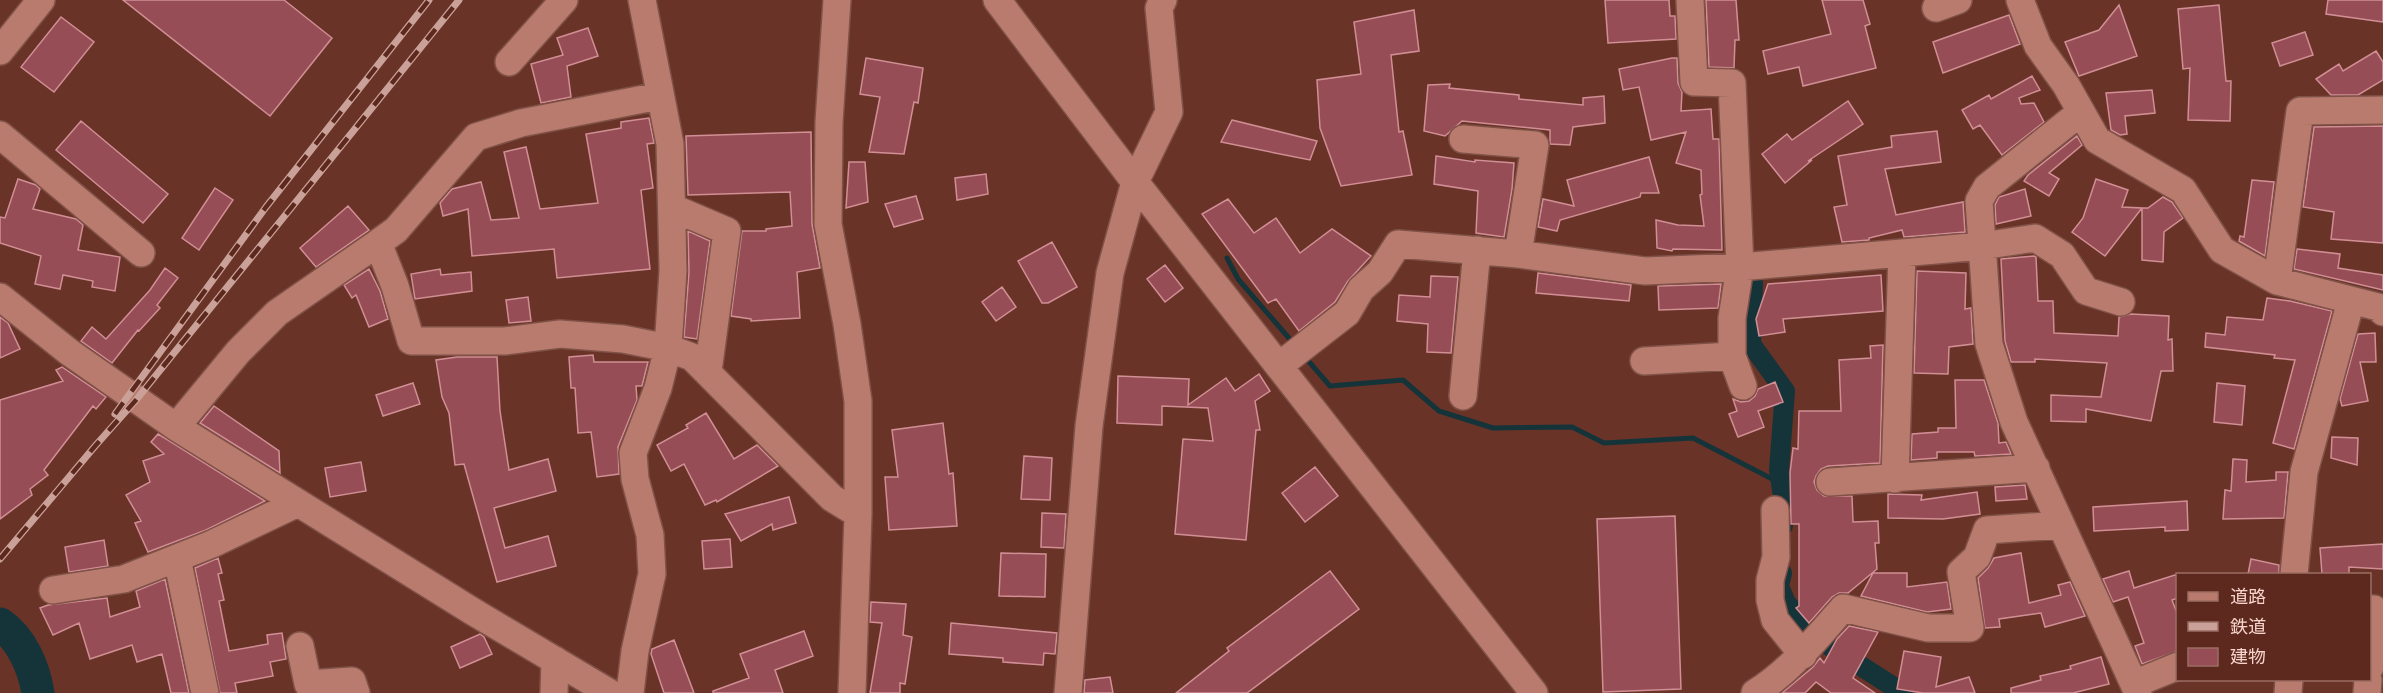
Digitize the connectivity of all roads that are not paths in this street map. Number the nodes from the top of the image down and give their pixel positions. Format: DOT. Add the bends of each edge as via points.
graph roads {
  1 [pos="564,0"];
  2 [pos="642,0"];
  3 [pos="837,0"];
  4 [pos="997,0"];
  5 [pos="1163,0"];
  6 [pos="1690,0"];
  7 [pos="2020,0"];
  8 [pos="32,3"];
  9 [pos="0,51"];
  10 [pos="509,62"];
  11 [pos="659,96"];
  12 [pos="2383,110"];
  13 [pos="2081,112"];
  14 [pos="0,135"];
  15 [pos="1464,139"];
  16 [pos="1135,182"];
  17 [pos="673,208"];
  18 [pos="378,243"];
  19 [pos="1982,246"];
  20 [pos="1477,250"];
  21 [pos="141,253"];
  22 [pos="1902,253"];
  23 [pos="1518,254"];
  24 [pos="1740,267"];
  25 [pos="2277,281"];
  26 [pos="0,297"];
  27 [pos="2351,301"];
  28 [pos="2121,302"];
  29 [pos="2383,312"];
  30 [pos="668,348"];
  31 [pos="1732,356"];
  32 [pos="1644,361"];
  33 [pos="1280,365"];
  34 [pos="705,370"];
  35 [pos="1743,386"];
  36 [pos="1463,396"];
  37 [pos="176,428"];
  38 [pos="2036,468"];
  39 [pos="1895,479"];
  40 [pos="1830,482"];
  41 [pos="298,503"];
  42 [pos="1775,510"];
  43 [pos="858,514"];
  44 [pos="2061,525"];
  45 [pos="177,558"];
  46 [pos="2294,573"];
  47 [pos="53,590"];
  48 [pos="2371,609"];
  49 [pos="300,646"];
  50 [pos="2371,652"];
  51 [pos="1803,655"];
  52 [pos="555,660"];
  53 [pos="2176,667"];
  54 [pos="2136,688"];
  55 [pos="205,693"];
  56 [pos="356,693"];
  57 [pos="554,693"];
  58 [pos="610,693"];
  59 [pos="630,693"];
  60 [pos="852,693"];
  61 [pos="1068,693"];
  62 [pos="1534,693"];
  63 [pos="1755,693"];
  1 -- 10 [label="street"];
  2 -- 11 [label="street"];
  3 -- 43 [label="street" via="829,122 828,224 858,401"];
  4 -- 16 [label="street"];
  5 -- 16 [label="street" via="1159,8 1169,112"];
  6 -- 24 [label="street" via="1694,82 1732,83"];
  7 -- 13 [label="street" via="2038,46"];
  8 -- 9 [label="street"];
  11 -- 17 [label="street" via="670,144"];
  11 -- 18 [label="street" via="521,123 476,137 396,230"];
  12 -- 25 [label="street" via="2300,111"];
  13 -- 19 [label="street" via="1987,188 1979,201"];
  13 -- 25 [label="street" via="2097,140 2183,190 2222,250"];
  14 -- 21 [label="street"];
  15 -- 23 [label="street" via="1535,145"];
  16 -- 33 [label="street"];
  16 -- 61 [label="street" via="1110,273 1089,426"];
  17 -- 30 [label="street"];
  17 -- 34 [label="street" via="727,231 709,364"];
  18 -- 30 [label="street" via="411,341 505,340 560,334 623,339"];
  18 -- 37 [label="street" via="277,312 238,352"];
  19 -- 22 [label="street"];
  19 -- 28 [label="street" via="2035,238 2062,255 2086,291"];
  19 -- 38 [label="street" via="1989,344 2014,422"];
  20 -- 23 [label="street"];
  20 -- 33 [label="street" via="1398,244 1380,272 1361,289 1347,313"];
  20 -- 36 [label="street"];
  22 -- 24 [label="street"];
  22 -- 39 [label="street"];
  23 -- 24 [label="street" via="1645,271"];
  24 -- 31 [label="street" via="1732,318"];
  25 -- 27 [label="street"];
  26 -- 37 [label="street"];
  27 -- 29 [label="street" via="2378,307"];
  27 -- 46 [label="street" via="2304,472"];
  30 -- 34 [label="street" via="692,357"];
  30 -- 59 [label="street" via="658,388 633,453 634,479 650,535 652,574"];
  31 -- 32 [label="street"];
  31 -- 35 [label="street"];
  33 -- 62 [label="street"];
  34 -- 43 [label="street" via="832,498"];
  37 -- 41 [label="street"];
  38 -- 39 [label="street"];
  38 -- 44 [label="street"];
  39 -- 40 [label="street"];
  41 -- 45 [label="street"];
  41 -- 52 [label="street"];
  42 -- 51 [label="street" via="1776,557 1770,600 1774,620"];
  43 -- 60 [label="street"];
  44 -- 51 [label="street" via="1987,530 1977,557 1961,572 1970,628 1928,628 1843,608"];
  44 -- 54 [label="street"];
  45 -- 47 [label="street" via="124,579"];
  45 -- 55 [label="street"];
  48 -- 50 [label="street"];
  49 -- 56 [label="street" via="308,684 352,681"];
  51 -- 63 [label="street"];
  52 -- 57 [label="street"];
  52 -- 58 [label="street"];
  53 -- 54 [label="street"];
}
